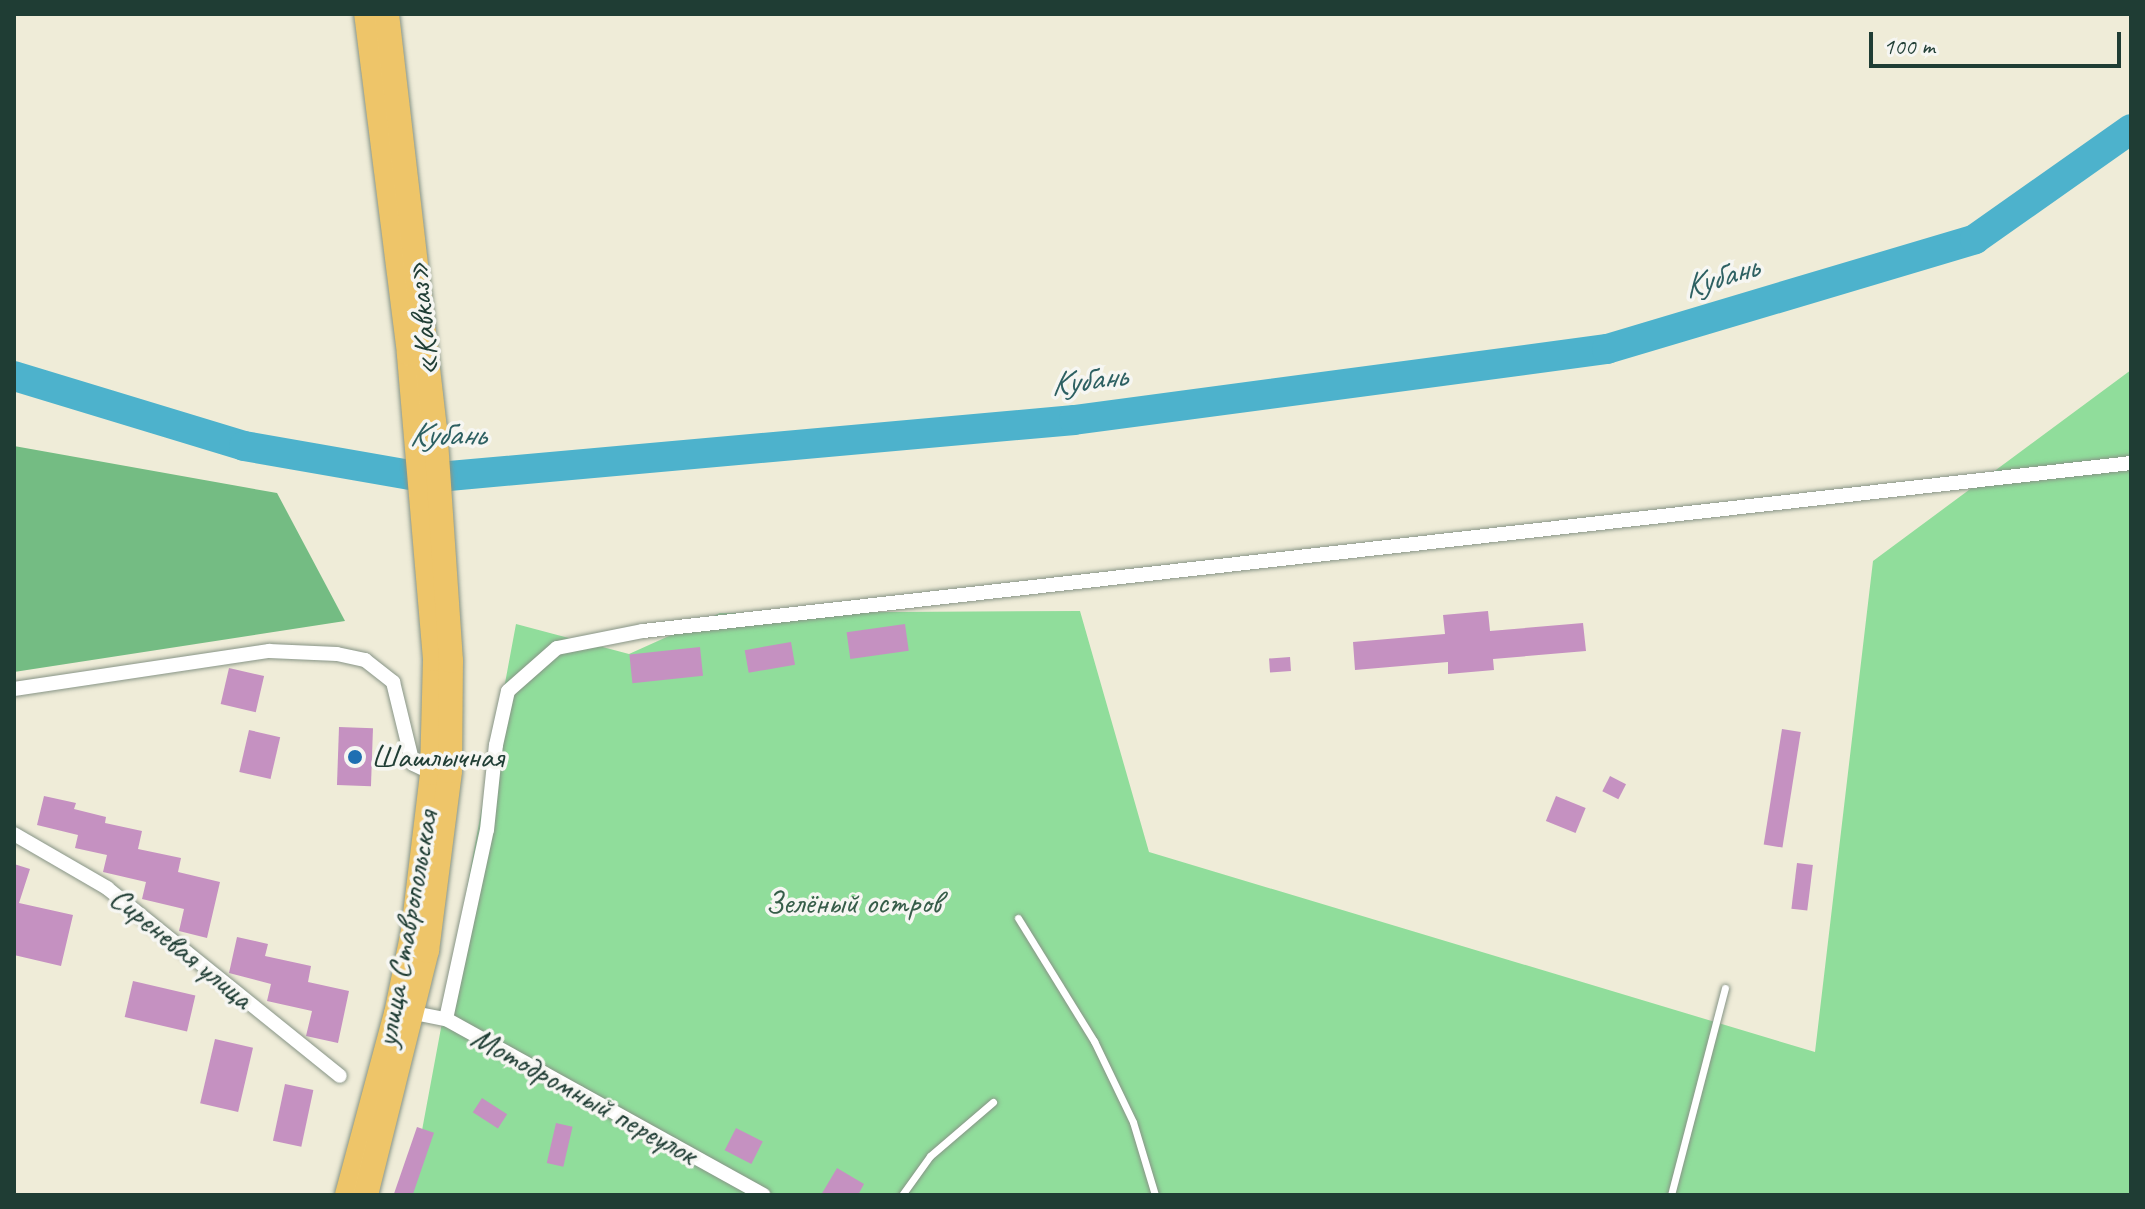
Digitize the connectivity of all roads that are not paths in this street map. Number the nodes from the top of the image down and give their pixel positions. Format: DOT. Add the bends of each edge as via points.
graph roads {
  1 [pos="366,14"];
  2 [pos="387,14"];
  3 [pos="397,174"];
  4 [pos="2131,463"];
  5 [pos="443,660"];
  6 [pos="14,689"];
  7 [pos="432,773"];
  8 [pos="14,834"];
  9 [pos="1018,918"];
  10 [pos="1725,988"];
  11 [pos="414,1013"];
  12 [pos="446,1019"];
  13 [pos="340,1076"];
  14 [pos="993,1102"];
  15 [pos="347,1195"];
  16 [pos="366,1195"];
  17 [pos="764,1195"];
  18 [pos="902,1195"];
  19 [pos="1155,1195"];
  20 [pos="1671,1195"];
  1 -- 3 [label="highway"];
  2 -- 3 [label="highway"];
  3 -- 5 [label="highway, «Кавказ»"];
  4 -- 12 [label="street" via="643,631 557,648 508,691 487,830"];
  5 -- 7 [label="highway, улица Ставропольская"];
  5 -- 11 [label="highway, улица Ставропольская" via="450,771 440,866"];
  6 -- 7 [label="street" via="269,651 337,654 365,660 393,682 413,764"];
  7 -- 15 [label="highway, улица Ставропольская" via="402,986"];
  8 -- 13 [label="street, Сиреневая улица" via="107,888"];
  9 -- 19 [label="lane" via="1094,1041 1133,1122"];
  10 -- 20 [label="lane"];
  11 -- 12 [label="street, Мотодромный переулок"];
  11 -- 16 [label="highway, улица Ставропольская"];
  12 -- 17 [label="street, Мотодромный переулок"];
  14 -- 18 [label="lane" via="930,1156"];
}
